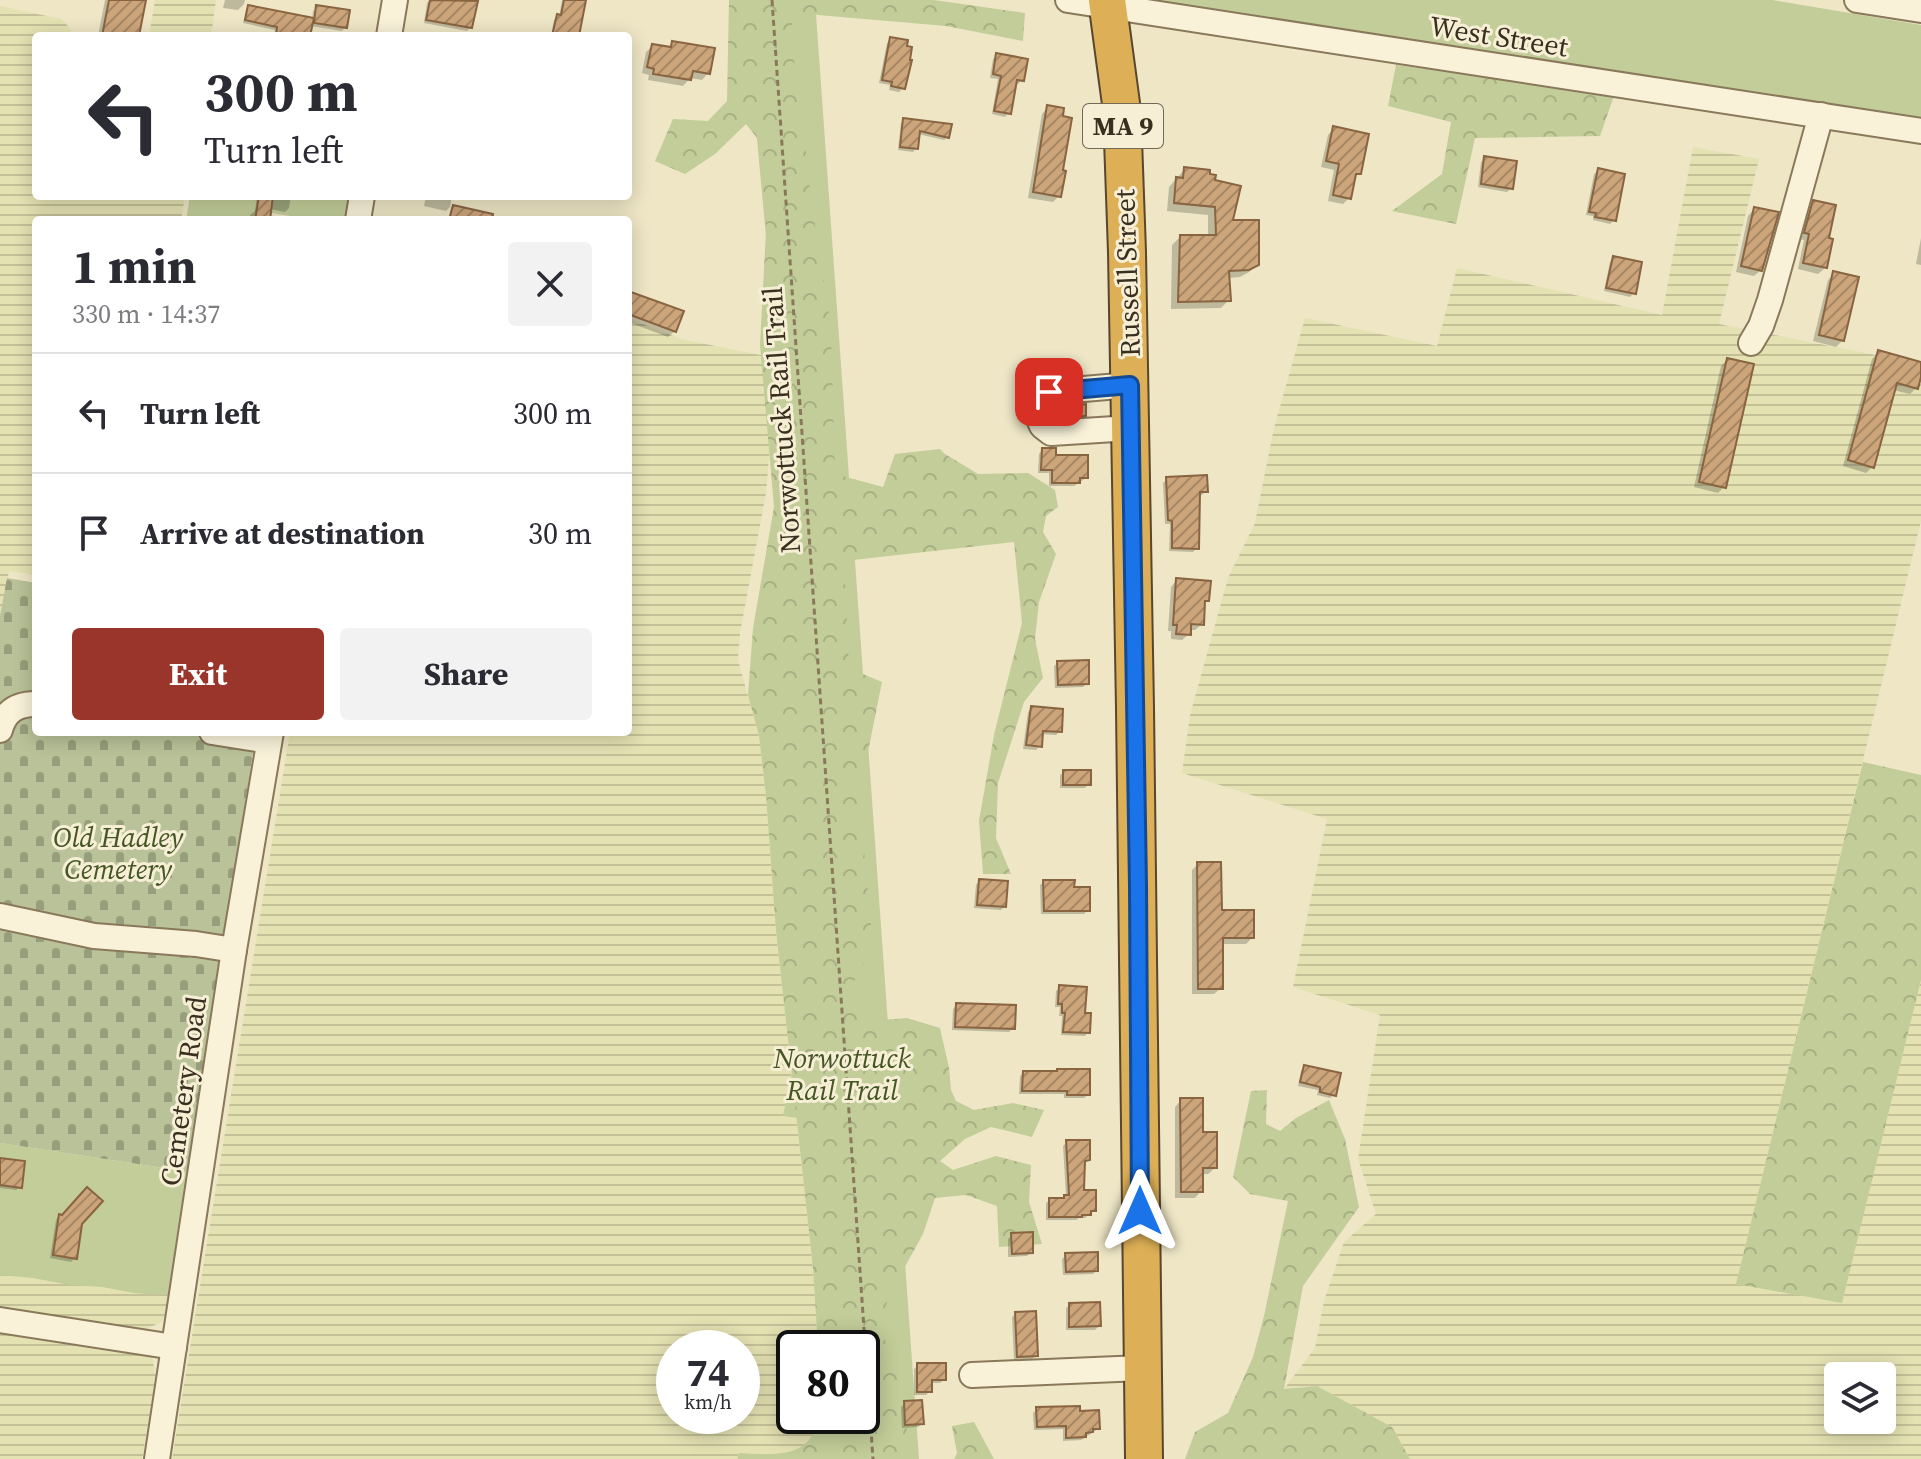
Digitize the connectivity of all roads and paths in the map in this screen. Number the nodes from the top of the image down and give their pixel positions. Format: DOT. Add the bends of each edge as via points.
graph roads {
  1 [pos="395,0"];
  2 [pos="772,0"];
  3 [pos="1068,0"];
  4 [pos="1857,0"];
  5 [pos="1107,4"];
  6 [pos="1921,10"];
  7 [pos="390,32"];
  8 [pos="1821,115"];
  9 [pos="1921,131"];
  10 [pos="1751,343"];
  11 [pos="1130,385"];
  12 [pos="1131,428"];
  13 [pos="32,704"];
  14 [pos="0,730"];
  15 [pos="270,736"];
  16 [pos="0,916"];
  17 [pos="234,950"];
  18 [pos="0,1320"];
  19 [pos="174,1347"];
  20 [pos="1142,1368"];
  21 [pos="972,1375"];
  22 [pos="157,1459"];
  23 [pos="873,1459"];
  24 [pos="1144,1459"];
  1 -- 7 [label="street"];
  2 -- 23 [label="path, Norwottuck Rail Trail"];
  3 -- 5 [label="street, West Street"];
  4 -- 6 [label="street"];
  5 -- 8 [label="street, West Street"];
  5 -- 11 [label="highway, Russell Street / MA 9" via="1122,111"];
  8 -- 9 [label="street, West Street"];
  8 -- 10 [label="street" via="1770,300"];
  11 -- 12 [label="highway, Russell Street / MA 9"];
  11 -- 12 [label="street" via="1049,392 1035,410 1051,433"];
  12 -- 20 [label="highway, Russell Street / MA 9"];
  13 -- 14 [label="street" via="13,708"];
  15 -- 17 [label="street, Cemetery Road"];
  16 -- 17 [label="street" via="94,936"];
  17 -- 19 [label="street, Cemetery Road"];
  18 -- 19 [label="street"];
  19 -- 22 [label="street, Cemetery Road"];
  20 -- 21 [label="street"];
  20 -- 24 [label="highway, Russell Street / MA 9"];
}
